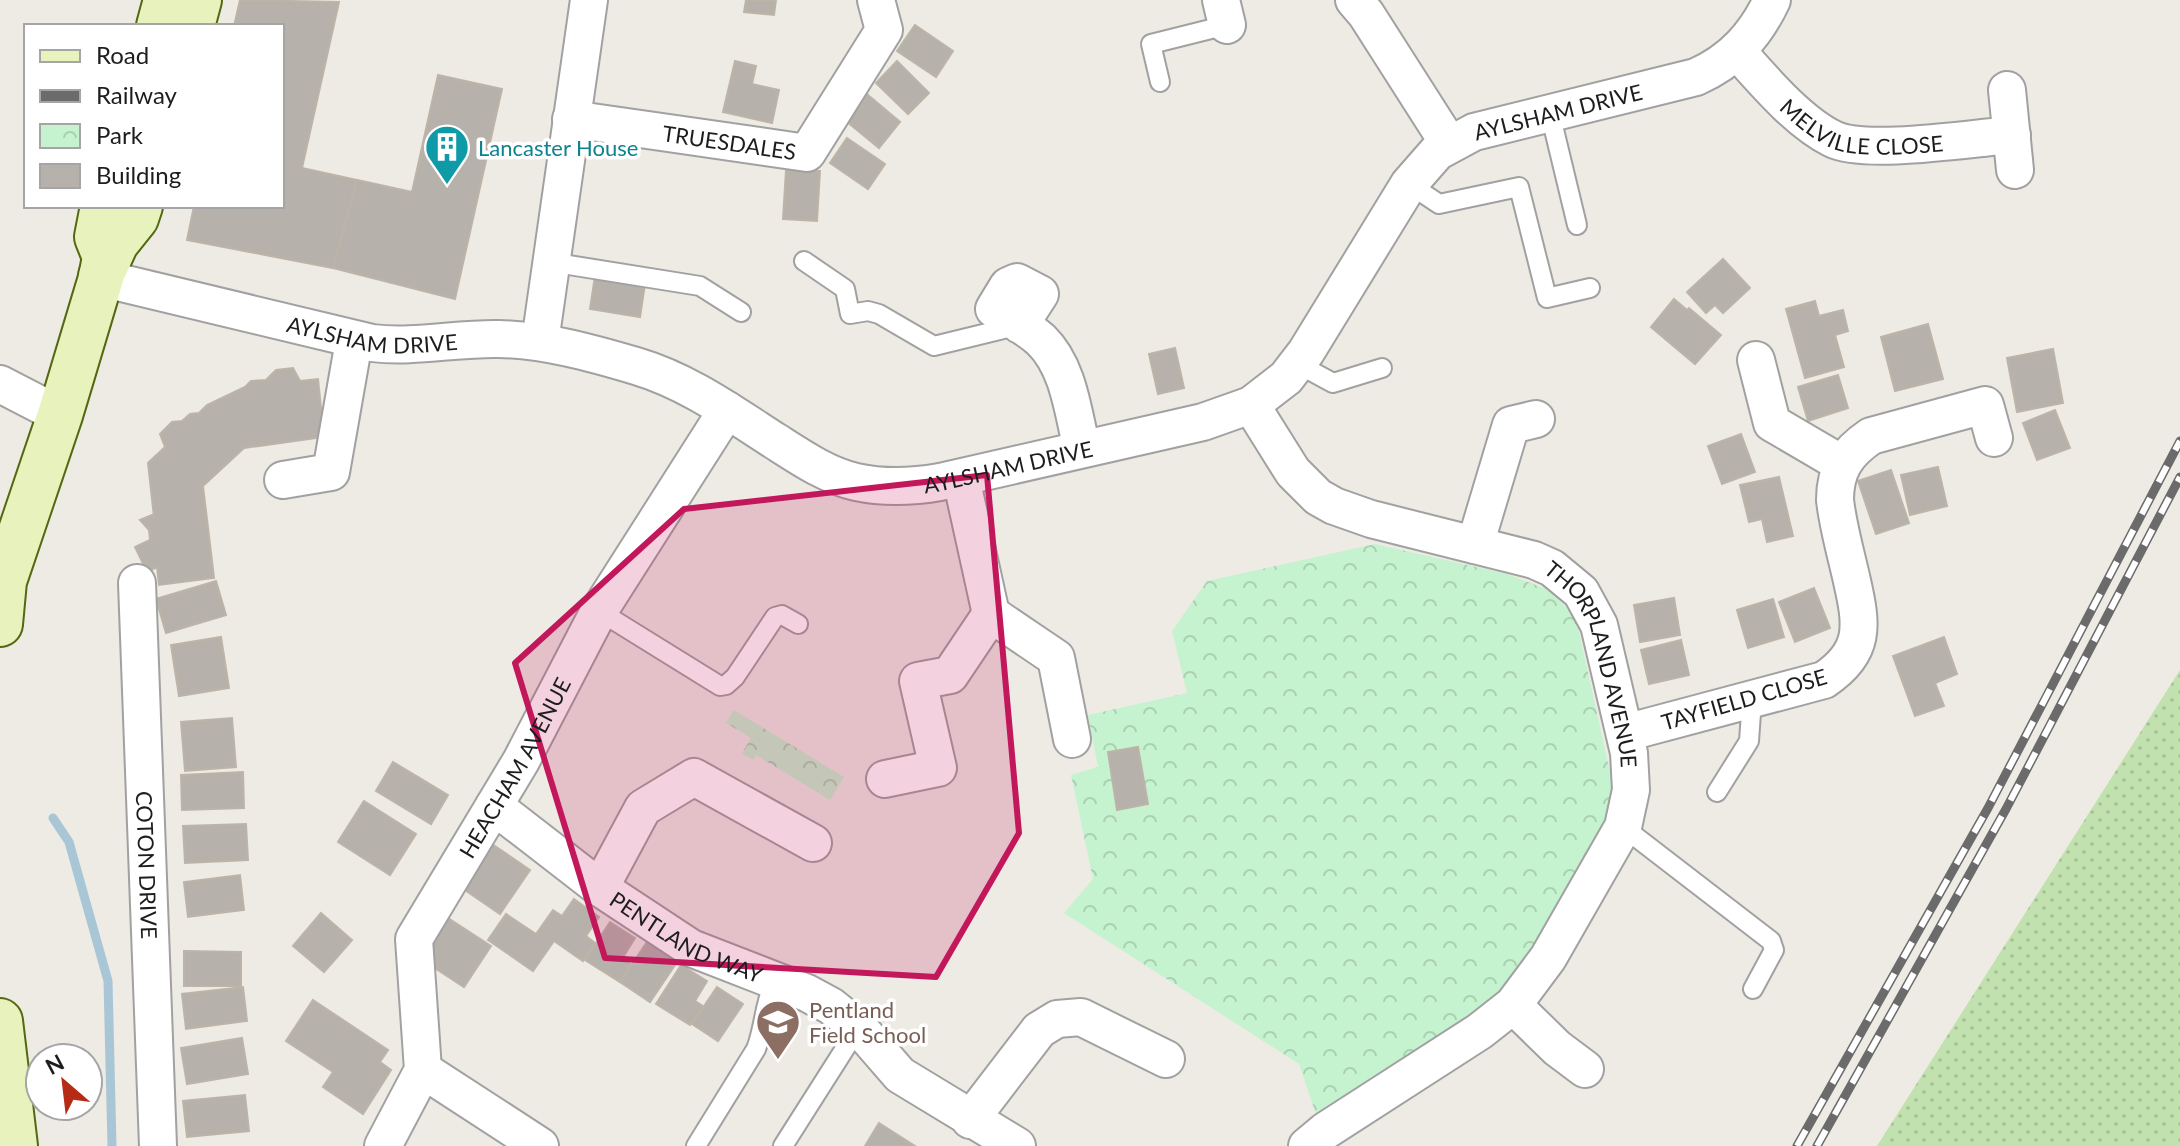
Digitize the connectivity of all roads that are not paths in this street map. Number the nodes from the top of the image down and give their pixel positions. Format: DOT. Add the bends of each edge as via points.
graph roads {
  1 [pos="589,0"];
  2 [pos="876,0"];
  3 [pos="1354,0"];
  4 [pos="1772,0"];
  5 [pos="187,6"];
  6 [pos="1224,13"];
  7 [pos="162,24"];
  8 [pos="1737,51"];
  9 [pos="1160,82"];
  10 [pos="2007,90"];
  11 [pos="1550,113"];
  12 [pos="571,119"];
  13 [pos="1449,144"];
  14 [pos="1409,184"];
  15 [pos="103,208"];
  16 [pos="139,208"];
  17 [pos="1577,225"];
  18 [pos="804,261"];
  19 [pos="550,262"];
  20 [pos="101,278"];
  21 [pos="1590,288"];
  22 [pos="741,312"];
  23 [pos="1020,325"];
  24 [pos="354,341"];
  25 [pos="540,342"];
  26 [pos="1756,360"];
  27 [pos="1298,364"];
  28 [pos="1382,368"];
  29 [pos="0,384"];
  30 [pos="1251,405"];
  31 [pos="727,410"];
  32 [pos="60,415"];
  33 [pos="1536,419"];
  34 [pos="1994,438"];
  35 [pos="1082,449"];
  36 [pos="1842,464"];
  37 [pos="961,478"];
  38 [pos="283,480"];
  39 [pos="1475,545"];
  40 [pos="137,583"];
  41 [pos="599,611"];
  42 [pos="991,614"];
  43 [pos="0,624"];
  44 [pos="798,624"];
  45 [pos="1752,699"];
  46 [pos="1625,733"];
  47 [pos="1072,739"];
  48 [pos="885,779"];
  49 [pos="1717,792"];
  50 [pos="494,806"];
  51 [pos="1623,827"];
  52 [pos="813,843"];
  53 [pos="600,888"];
  54 [pos="775,981"];
  55 [pos="1753,989"];
  56 [pos="1513,1005"];
  57 [pos="0,1021"];
  58 [pos="858,1028"];
  59 [pos="1166,1059"];
  60 [pos="1585,1069"];
  61 [pos="423,1070"];
  62 [pos="2,1071"];
  63 [pos="970,1120"];
  64 [pos="15,1146"];
  65 [pos="158,1146"];
  66 [pos="383,1146"];
  67 [pos="540,1146"];
  68 [pos="696,1146"];
  69 [pos="783,1146"];
  70 [pos="1017,1146"];
  71 [pos="1307,1146"];
  1 -- 12 [label="street"];
  2 -- 12 [label="street, TRUESDALES" via="884,30 807,153"];
  3 -- 13 [label="street"];
  4 -- 8 [label="street, AYLSHAM DRIVE"];
  5 -- 7 [label="main road"];
  6 -- 9 [label="lane" via="1151,44"];
  8 -- 10 [label="street, MELVILLE CLOSE" via="1813,126 1845,144 2014,152"];
  8 -- 11 [label="street, AYLSHAM DRIVE" via="1712,70 1681,82"];
  11 -- 13 [label="street, AYLSHAM DRIVE" via="1474,132"];
  11 -- 17 [label="lane"];
  12 -- 19 [label="street"];
  13 -- 14 [label="street, AYLSHAM DRIVE"];
  14 -- 21 [label="lane" via="1439,204 1519,187 1547,298"];
  14 -- 27 [label="street, AYLSHAM DRIVE"];
  15 -- 20 [label="main road" via="97,237 105,257"];
  16 -- 20 [label="main road"];
  18 -- 23 [label="lane" via="845,289 850,314 879,314 934,346"];
  19 -- 22 [label="lane" via="700,286"];
  19 -- 25 [label="street"];
  20 -- 24 [label="street, AYLSHAM DRIVE"];
  20 -- 32 [label="main road"];
  23 -- 35 [label="street" via="1041,340 1058,363"];
  24 -- 25 [label="street, AYLSHAM DRIVE" via="408,346 484,339"];
  24 -- 38 [label="street" via="331,472"];
  25 -- 31 [label="street, AYLSHAM DRIVE" via="662,375"];
  26 -- 36 [label="street" via="1772,423"];
  27 -- 28 [label="lane" via="1333,383"];
  27 -- 30 [label="street, AYLSHAM DRIVE"];
  29 -- 32 [label="street"];
  30 -- 35 [label="street, AYLSHAM DRIVE" via="1203,422"];
  30 -- 39 [label="street, THORPLAND AVENUE" via="1288,465 1318,497 1371,519"];
  31 -- 37 [label="street, AYLSHAM DRIVE" via="812,464 853,481 896,487"];
  31 -- 41 [label="street, HEACHAM AVENUE"];
  32 -- 43 [label="main road" via="4,581"];
  33 -- 39 [label="street" via="1511,425"];
  34 -- 36 [label="street" via="1985,405 1871,436"];
  35 -- 37 [label="street, AYLSHAM DRIVE"];
  36 -- 45 [label="street, TAYFIELD CLOSE" via="1835,500 1859,611 1854,651 1824,680"];
  37 -- 42 [label="street"];
  39 -- 46 [label="street, THORPLAND AVENUE" via="1534,560 1581,592 1599,625"];
  40 -- 65 [label="street, COTON DRIVE"];
  41 -- 44 [label="lane" via="720,686 735,677 775,617"];
  41 -- 50 [label="street, HEACHAM AVENUE"];
  42 -- 47 [label="street" via="1056,658"];
  42 -- 48 [label="street" via="950,675 918,681 938,768"];
  45 -- 46 [label="street, TAYFIELD CLOSE"];
  45 -- 49 [label="lane" via="1749,741"];
  46 -- 51 [label="street, THORPLAND AVENUE" via="1631,790"];
  50 -- 53 [label="street, PENTLAND WAY"];
  50 -- 61 [label="street, HEACHAM AVENUE" via="414,939"];
  51 -- 55 [label="lane" via="1771,941 1774,950"];
  51 -- 56 [label="street, THORPLAND AVENUE" via="1548,958"];
  52 -- 53 [label="street, PENTLAND WAY" via="694,777 643,808"];
  53 -- 54 [label="street, PENTLAND WAY" via="691,948"];
  54 -- 58 [label="street, PENTLAND WAY" via="831,1006"];
  54 -- 68 [label="lane" via="756,1049"];
  56 -- 60 [label="street"];
  56 -- 71 [label="street, THORPLAND AVENUE"];
  57 -- 62 [label="main road"];
  58 -- 63 [label="street, PENTLAND WAY" via="900,1075"];
  58 -- 69 [label="lane"];
  59 -- 63 [label="street" via="1081,1017 1057,1019 1039,1030"];
  61 -- 66 [label="street"];
  61 -- 67 [label="street"];
  62 -- 64 [label="main road"];
  63 -- 70 [label="street, PENTLAND WAY"];
}
